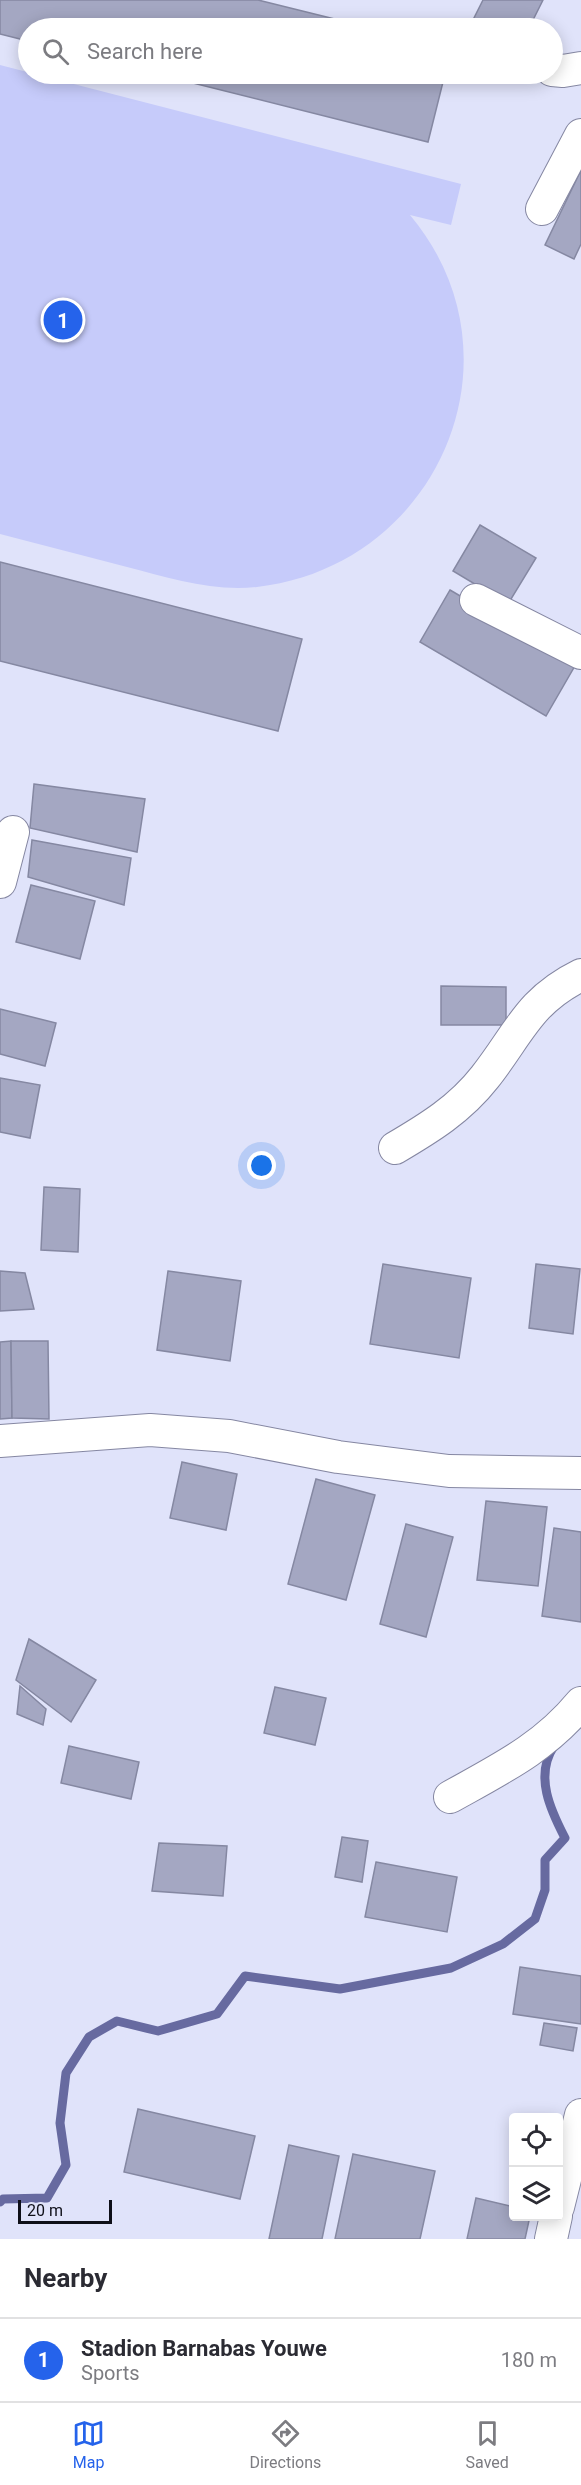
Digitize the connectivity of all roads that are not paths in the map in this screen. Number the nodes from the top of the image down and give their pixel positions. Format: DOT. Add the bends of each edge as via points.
graph roads {
  1 [pos="581,68"];
  2 [pos="563,71"];
  3 [pos="581,135"];
  4 [pos="542,209"];
  5 [pos="476,600"];
  6 [pos="581,653"];
  7 [pos="13,832"];
  8 [pos="0,882"];
  9 [pos="581,975"];
  10 [pos="395,1148"];
  11 [pos="0,1441"];
  12 [pos="581,1473"];
  13 [pos="581,1703"];
  14 [pos="450,1797"];
  15 [pos="581,2115"];
  16 [pos="563,2187"];
  17 [pos="555,2221"];
  18 [pos="551,2239"];
  1 -- 2 [label="street"];
  3 -- 4 [label="street"];
  5 -- 6 [label="street"];
  7 -- 8 [label="street"];
  9 -- 10 [label="street" via="561,985 536,1006 485,1077 460,1104"];
  11 -- 12 [label="street" via="150,1430 229,1436 338,1458 449,1471"];
  13 -- 14 [label="street" via="532,1751"];
  15 -- 16 [label="street"];
  17 -- 18 [label="street"];
}
